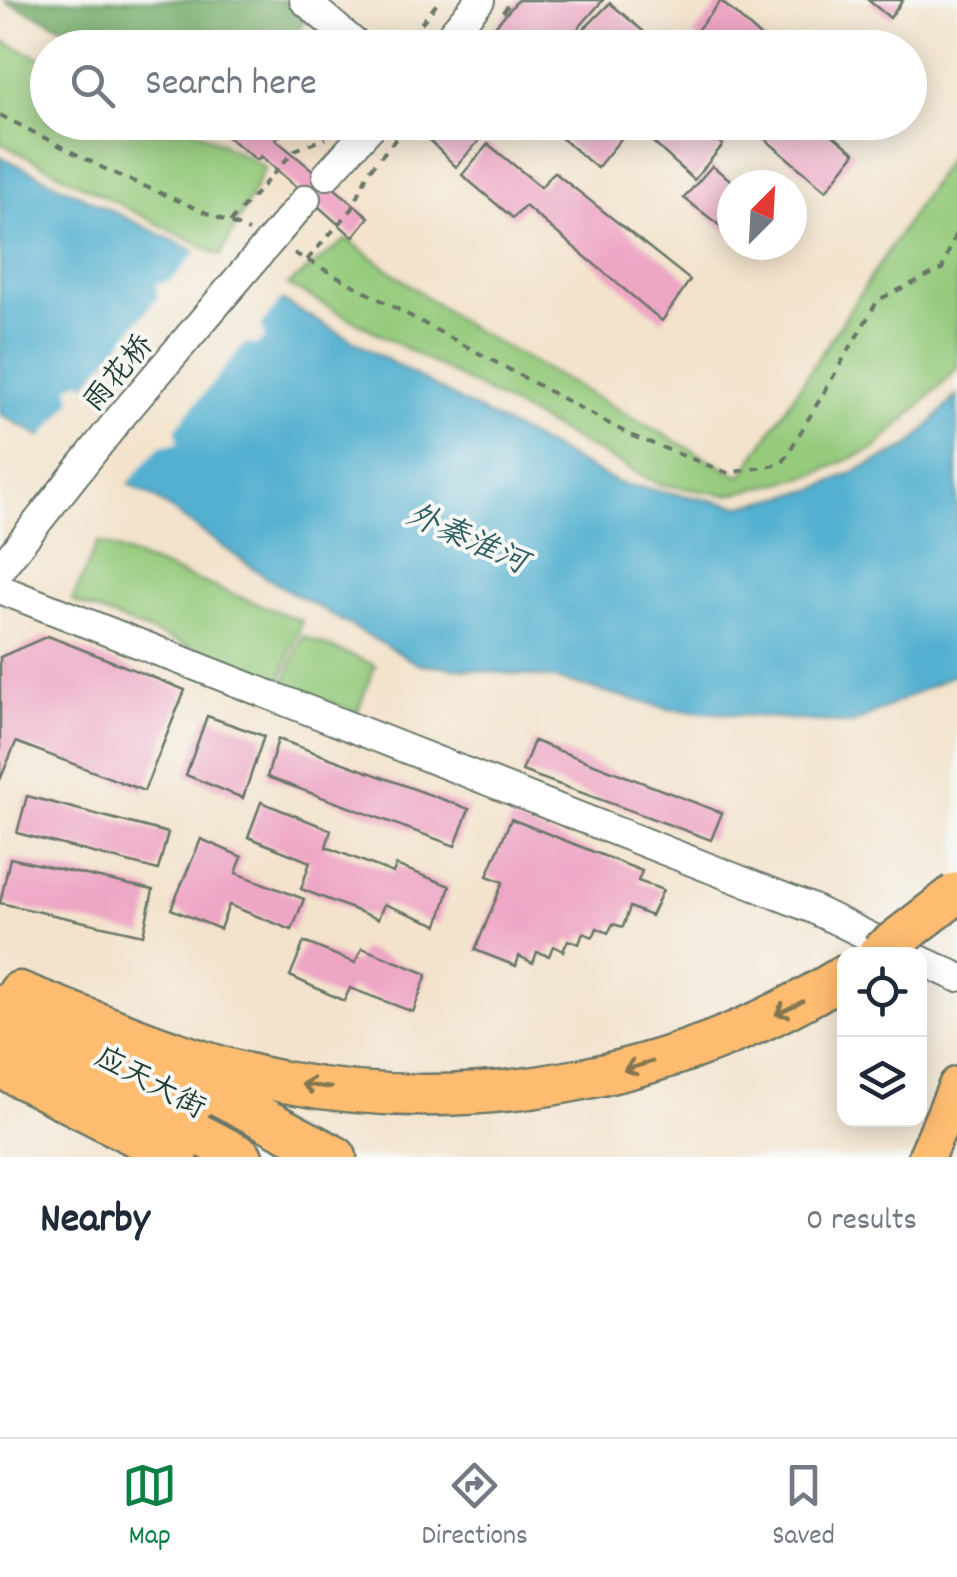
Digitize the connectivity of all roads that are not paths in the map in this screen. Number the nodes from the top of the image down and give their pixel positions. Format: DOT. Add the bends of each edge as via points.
graph roads {
  1 [pos="304,0"];
  2 [pos="480,0"];
  3 [pos="339,30"];
  4 [pos="455,30"];
  5 [pos="359,140"];
  6 [pos="327,175"];
  7 [pos="306,199"];
  8 [pos="8,559"];
  9 [pos="0,590"];
  10 [pos="957,894"];
  11 [pos="887,947"];
  12 [pos="892,947"];
  13 [pos="927,963"];
  14 [pos="957,977"];
  15 [pos="837,980"];
  16 [pos="6,992"];
  17 [pos="0,1030"];
  18 [pos="0,1067"];
  19 [pos="0,1078"];
  20 [pos="957,1085"];
  21 [pos="0,1097"];
  22 [pos="250,1147"];
  23 [pos="117,1157"];
  24 [pos="156,1157"];
  25 [pos="177,1157"];
  26 [pos="303,1157"];
  27 [pos="336,1157"];
  28 [pos="926,1157"];
  1 -- 3 [label="street"];
  2 -- 4 [label="street"];
  5 -- 6 [label="street"];
  7 -- 8 [label="street, 雨花桥, bridge"];
  9 -- 12 [label="street" via="811,908"];
  10 -- 11 [label="highway, bridge"];
  13 -- 14 [label="street"];
  15 -- 16 [label="highway, one-way" via="730,1036 628,1070 514,1091 397,1095 283,1082"];
  16 -- 22 [label="main road, 应天大街"];
  16 -- 27 [label="highway"];
  17 -- 22 [label="highway"];
  18 -- 25 [label="highway"];
  19 -- 24 [label="main road"];
  20 -- 28 [label="main road"];
  21 -- 23 [label="highway"];
  22 -- 26 [label="street, 应天大街"];
}
